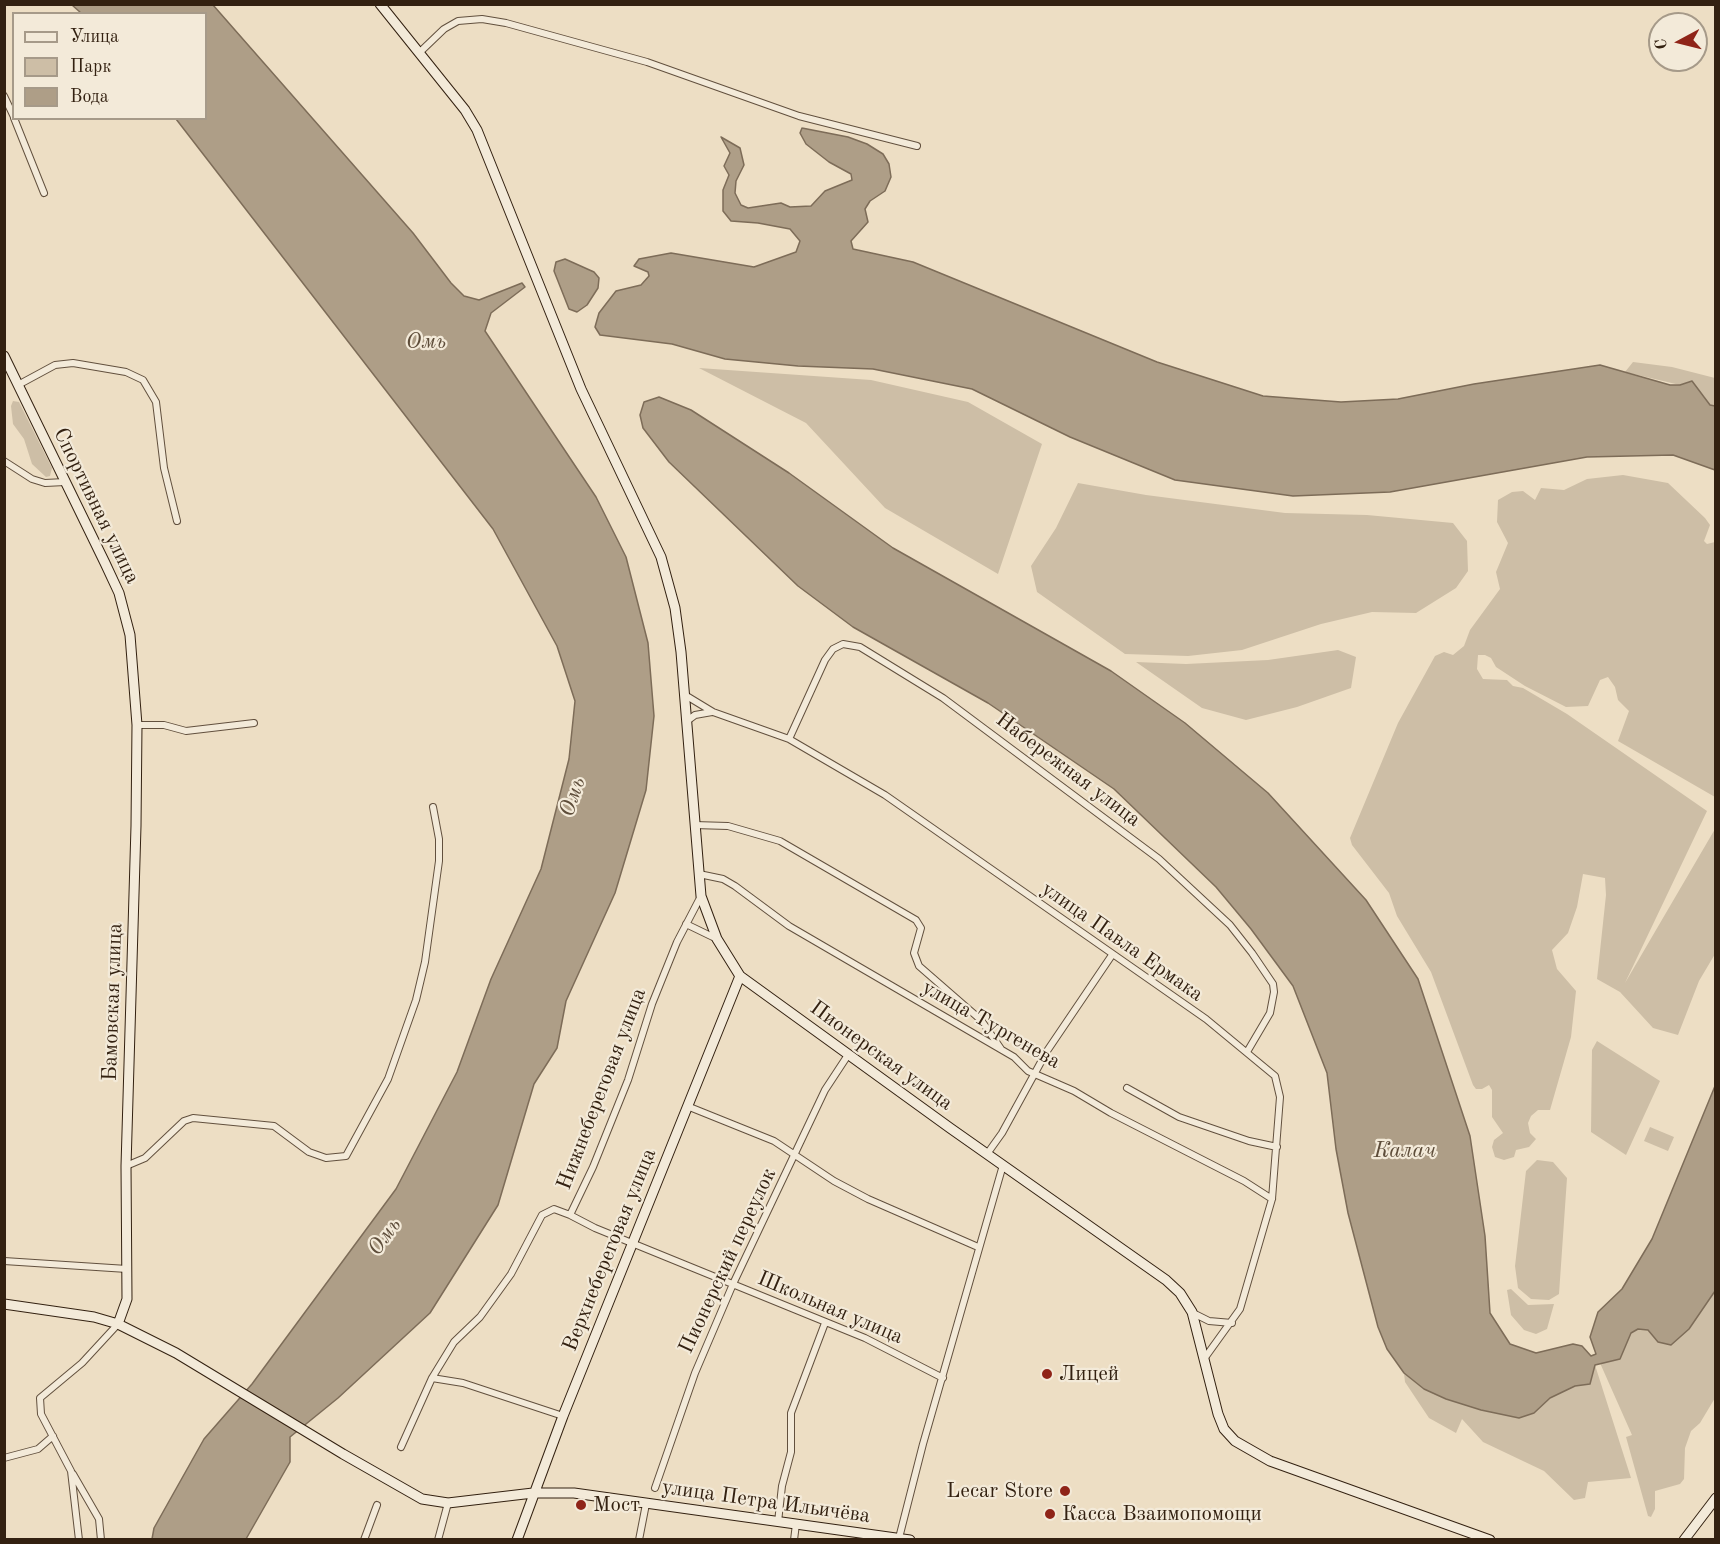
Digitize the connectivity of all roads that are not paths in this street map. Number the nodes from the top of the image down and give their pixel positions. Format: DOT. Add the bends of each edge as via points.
graph roads {
  1 [pos="380,4"];
  2 [pos="420,52"];
  3 [pos="4,96"];
  4 [pos="12,114"];
  5 [pos="15,120"];
  6 [pos="917,146"];
  7 [pos="44,193"];
  8 [pos="4,356"];
  9 [pos="18,385"];
  10 [pos="5,463"];
  11 [pos="64,482"];
  12 [pos="177,521"];
  13 [pos="135,678"];
  14 [pos="685,695"];
  15 [pos="713,712"];
  16 [pos="687,721"];
  17 [pos="254,723"];
  18 [pos="137,725"];
  19 [pos="789,739"];
  20 [pos="433,807"];
  21 [pos="694,825"];
  22 [pos="699,874"];
  23 [pos="701,896"];
  24 [pos="686,924"];
  25 [pos="717,939"];
  26 [pos="1112,955"];
  27 [pos="740,976"];
  28 [pos="1001,1050"];
  29 [pos="1247,1052"];
  30 [pos="848,1055"];
  31 [pos="1036,1074"];
  32 [pos="1127,1088"];
  33 [pos="687,1106"];
  34 [pos="1277,1147"];
  35 [pos="987,1154"];
  36 [pos="795,1155"];
  37 [pos="1003,1165"];
  38 [pos="126,1166"];
  39 [pos="1272,1199"];
  40 [pos="570,1215"];
  41 [pos="633,1242"];
  42 [pos="978,1247"];
  43 [pos="4,1261"];
  44 [pos="127,1269"];
  45 [pos="732,1284"];
  46 [pos="4,1304"];
  47 [pos="1192,1312"];
  48 [pos="825,1323"];
  49 [pos="1232,1323"];
  50 [pos="118,1324"];
  51 [pos="1204,1359"];
  52 [pos="432,1378"];
  53 [pos="943,1378"];
  54 [pos="563,1416"];
  55 [pos="53,1436"];
  56 [pos="401,1447"];
  57 [pos="4,1458"];
  58 [pos="71,1471"];
  59 [pos="655,1488"];
  60 [pos="533,1493"];
  61 [pos="1716,1498"];
  62 [pos="448,1503"];
  63 [pos="646,1504"];
  64 [pos="377,1505"];
  65 [pos="778,1522"];
  66 [pos="796,1524"];
  67 [pos="900,1538"];
  68 [pos="79,1539"];
  69 [pos="100,1539"];
  70 [pos="364,1539"];
  71 [pos="438,1539"];
  72 [pos="517,1539"];
  73 [pos="639,1539"];
  74 [pos="794,1539"];
  75 [pos="910,1539"];
  76 [pos="1490,1539"];
  77 [pos="1684,1539"];
  1 -- 2 [label="street, Пионерская улица"];
  2 -- 6 [label="street" via="458,21 506,23 647,62 799,116"];
  2 -- 14 [label="street, Пионерская улица" via="477,130 581,389 661,557 675,608"];
  3 -- 4 [label="street"];
  5 -- 7 [label="street"];
  8 -- 9 [label="street, Спортивная улица"];
  9 -- 11 [label="street, Спортивная улица"];
  9 -- 12 [label="street" via="56,365 73,363 119,370 142,380 156,402 164,468"];
  10 -- 11 [label="street" via="32,479"];
  11 -- 13 [label="street, Спортивная улица" via="119,593 129,627"];
  13 -- 18 [label="street, Бамовская улица"];
  14 -- 15 [label="street, улица Павла Ермака"];
  14 -- 16 [label="street, Пионерская улица"];
  15 -- 16 [label="street" via="695,715"];
  15 -- 19 [label="street, улица Павла Ермака"];
  16 -- 21 [label="street, Пионерская улица"];
  17 -- 18 [label="street" via="186,731 164,725"];
  18 -- 38 [label="street, Бамовская улица"];
  19 -- 26 [label="street, улица Павла Ермака" via="885,795"];
  19 -- 29 [label="street, Набережная улица" via="825,660 843,644 860,647 943,698 1159,859 1230,925 1273,984 1264,1024"];
  20 -- 38 [label="street" via="439,861 416,1000 388,1079 346,1156 326,1158 309,1152 274,1126 193,1118 183,1122 146,1158"];
  21 -- 22 [label="street, Пионерская улица"];
  21 -- 28 [label="street" via="728,826 780,841 916,920 921,928 915,953 919,966 981,1020"];
  22 -- 23 [label="street, Пионерская улица"];
  22 -- 28 [label="street, улица Тургенева" via="723,879 789,926"];
  23 -- 24 [label="street, Нижнебереговая улица"];
  23 -- 25 [label="street, Пионерская улица"];
  24 -- 25 [label="street"];
  24 -- 40 [label="street, Нижнебереговая улица" via="652,1004 620,1100"];
  25 -- 27 [label="street, Пионерская улица"];
  26 -- 29 [label="street, улица Павла Ермака"];
  26 -- 31 [label="street" via="1047,1051"];
  27 -- 30 [label="street, Пионерская улица"];
  27 -- 33 [label="street, Верхнебереговая улица"];
  28 -- 31 [label="street, улица Тургенева"];
  29 -- 34 [label="street, улица Павла Ермака" via="1270,1069 1279,1085"];
  30 -- 35 [label="street, Пионерская улица"];
  30 -- 36 [label="street, Пионерский переулок" via="825,1090"];
  31 -- 35 [label="street"];
  31 -- 39 [label="street, улица Тургенева"];
  32 -- 34 [label="street" via="1179,1117"];
  33 -- 36 [label="street" via="774,1141"];
  33 -- 41 [label="street, Верхнебереговая улица"];
  34 -- 39 [label="street, улица Павла Ермака"];
  35 -- 37 [label="street, Пионерская улица"];
  36 -- 42 [label="street" via="868,1199"];
  36 -- 45 [label="street, Пионерский переулок"];
  37 -- 42 [label="street"];
  37 -- 47 [label="street, Пионерская улица" via="1156,1271 1180,1293"];
  38 -- 44 [label="street, Бамовская улица"];
  39 -- 49 [label="street, улица Павла Ермака" via="1245,1294"];
  40 -- 41 [label="street, Школьная улица"];
  40 -- 52 [label="street, Нижнебереговая улица" via="554,1209 542,1215 511,1274 480,1317 454,1342"];
  41 -- 45 [label="street, Школьная улица"];
  41 -- 54 [label="street, Верхнебереговая улица"];
  42 -- 53 [label="street"];
  43 -- 44 [label="street"];
  44 -- 50 [label="street, Бамовская улица" via="127,1299"];
  45 -- 48 [label="street, Школьная улица"];
  45 -- 59 [label="street, Пионерский переулок" via="695,1373"];
  46 -- 50 [label="street, улица Петра Ильичёва"];
  47 -- 49 [label="street" via="1209,1321"];
  47 -- 51 [label="street, Пионерская улица"];
  48 -- 53 [label="street, Школьная улица" via="865,1338"];
  48 -- 65 [label="street" via="791,1413 791,1452"];
  49 -- 51 [label="street, улица Павла Ермака"];
  50 -- 55 [label="street" via="82,1363 40,1398 41,1414"];
  50 -- 62 [label="street, улица Петра Ильичёва" via="176,1353 412,1494"];
  51 -- 76 [label="street, Пионерская улица" via="1224,1429 1250,1452 1423,1518"];
  52 -- 54 [label="street" via="463,1383"];
  52 -- 56 [label="street, Нижнебереговая улица"];
  53 -- 67 [label="street" via="922,1444"];
  54 -- 60 [label="street, Верхнебереговая улица"];
  55 -- 57 [label="street" via="38,1449"];
  55 -- 58 [label="street"];
  58 -- 68 [label="street"];
  58 -- 69 [label="street" via="99,1519"];
  60 -- 62 [label="street, улица Петра Ильичёва"];
  60 -- 63 [label="street, улица Петра Ильичёва" via="573,1493"];
  60 -- 72 [label="street, Верхнебереговая улица"];
  61 -- 77 [label="street"];
  62 -- 71 [label="street"];
  63 -- 65 [label="street, улица Петра Ильичёва"];
  63 -- 73 [label="street"];
  64 -- 70 [label="street"];
  65 -- 66 [label="street, улица Петра Ильичёва"];
  66 -- 67 [label="street, улица Петра Ильичёва"];
  66 -- 74 [label="street"];
  67 -- 75 [label="street, улица Петра Ильичёва"];
}
